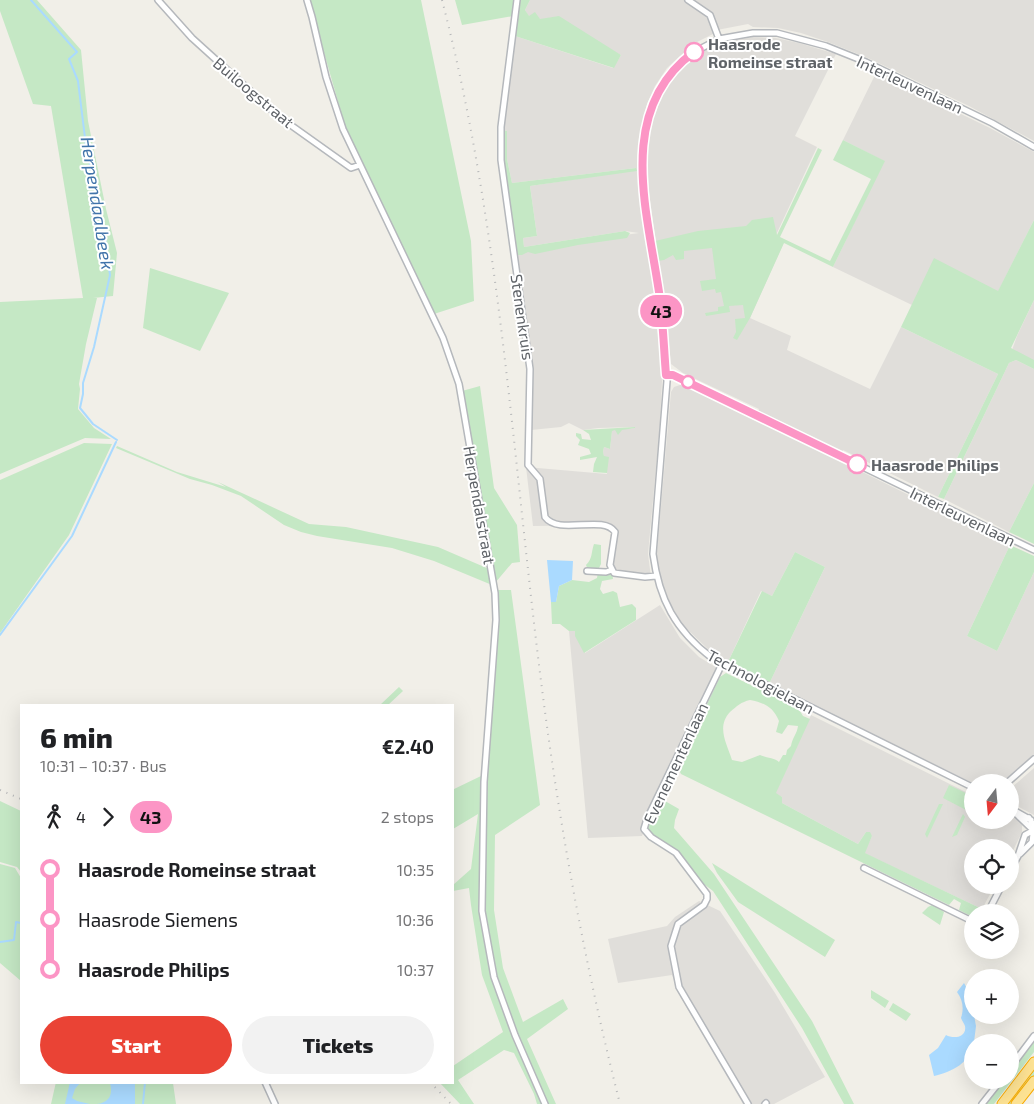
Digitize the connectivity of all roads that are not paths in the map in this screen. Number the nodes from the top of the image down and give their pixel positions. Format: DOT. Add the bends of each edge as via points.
graph roads {
  1 [pos="158,0"];
  2 [pos="307,0"];
  3 [pos="517,0"];
  4 [pos="688,0"];
  5 [pos="720,39"];
  6 [pos="1034,147"];
  7 [pos="360,165"];
  8 [pos="666,375"];
  9 [pos="1034,550"];
  10 [pos="612,570"];
  11 [pos="587,571"];
  12 [pos="656,576"];
  13 [pos="722,664"];
  14 [pos="1034,760"];
  15 [pos="1017,774"];
  16 [pos="964,783"];
  17 [pos="1029,820"];
  18 [pos="1034,830"];
  19 [pos="1025,834"];
  20 [pos="1033,842"];
  21 [pos="1019,853"];
  22 [pos="1019,855"];
  23 [pos="864,868"];
  24 [pos="964,916"];
  25 [pos="1034,1036"];
  26 [pos="1019,1056"];
  27 [pos="1034,1062"];
  28 [pos="1034,1081"];
  29 [pos="266,1084"];
  30 [pos="994,1089"];
  31 [pos="275,1104"];
  32 [pos="545,1104"];
  33 [pos="748,1104"];
  34 [pos="982,1104"];
  35 [pos="1002,1104"];
  36 [pos="1016,1104"];
  1 -- 7 [label="street, Builoogstraat" via="192,38 278,116 351,168"];
  2 -- 7 [label="street, Herpendalstraat" via="326,77"];
  3 -- 10 [label="street, Stenenkruis" via="501,127 501,160 530,369 527,460 540,479 548,522 608,525 613,528 616,536 610,565"];
  4 -- 5 [label="street" via="710,15"];
  5 -- 6 [label="street, Interleuvenlaan" via="777,33 826,46 967,110"];
  5 -- 8 [label="street, Interleuvenlaan" via="696,51 672,71 652,106 644,138 644,193 660,299"];
  7 -- 32 [label="street, Herpendalstraat" via="443,338 461,394 495,589 496,620 484,782 482,911 494,978"];
  8 -- 9 [label="street, Interleuvenlaan" via="673,375"];
  8 -- 12 [label="street, Technologielaan" via="653,554"];
  10 -- 11 [label="street"];
  10 -- 12 [label="street" via="645,578"];
  12 -- 13 [label="street, Technologielaan" via="665,602 684,634"];
  13 -- 16 [label="street, Technologielaan"];
  13 -- 33 [label="street, Evenementenlaan" via="644,830 651,838 676,852 707,894 704,906 678,924 674,934 671,946 679,987"];
  14 -- 15 [label="street"];
  17 -- 18 [label="street"];
  17 -- 19 [label="street"];
  18 -- 19 [label="street"];
  18 -- 20 [label="street"];
  19 -- 21 [label="street"];
  20 -- 22 [label="street"];
  23 -- 24 [label="street"];
  25 -- 26 [label="street"];
  27 -- 35 [label="highway"];
  28 -- 36 [label="highway"];
  29 -- 31 [label="street"];
  30 -- 34 [label="street"];
}
